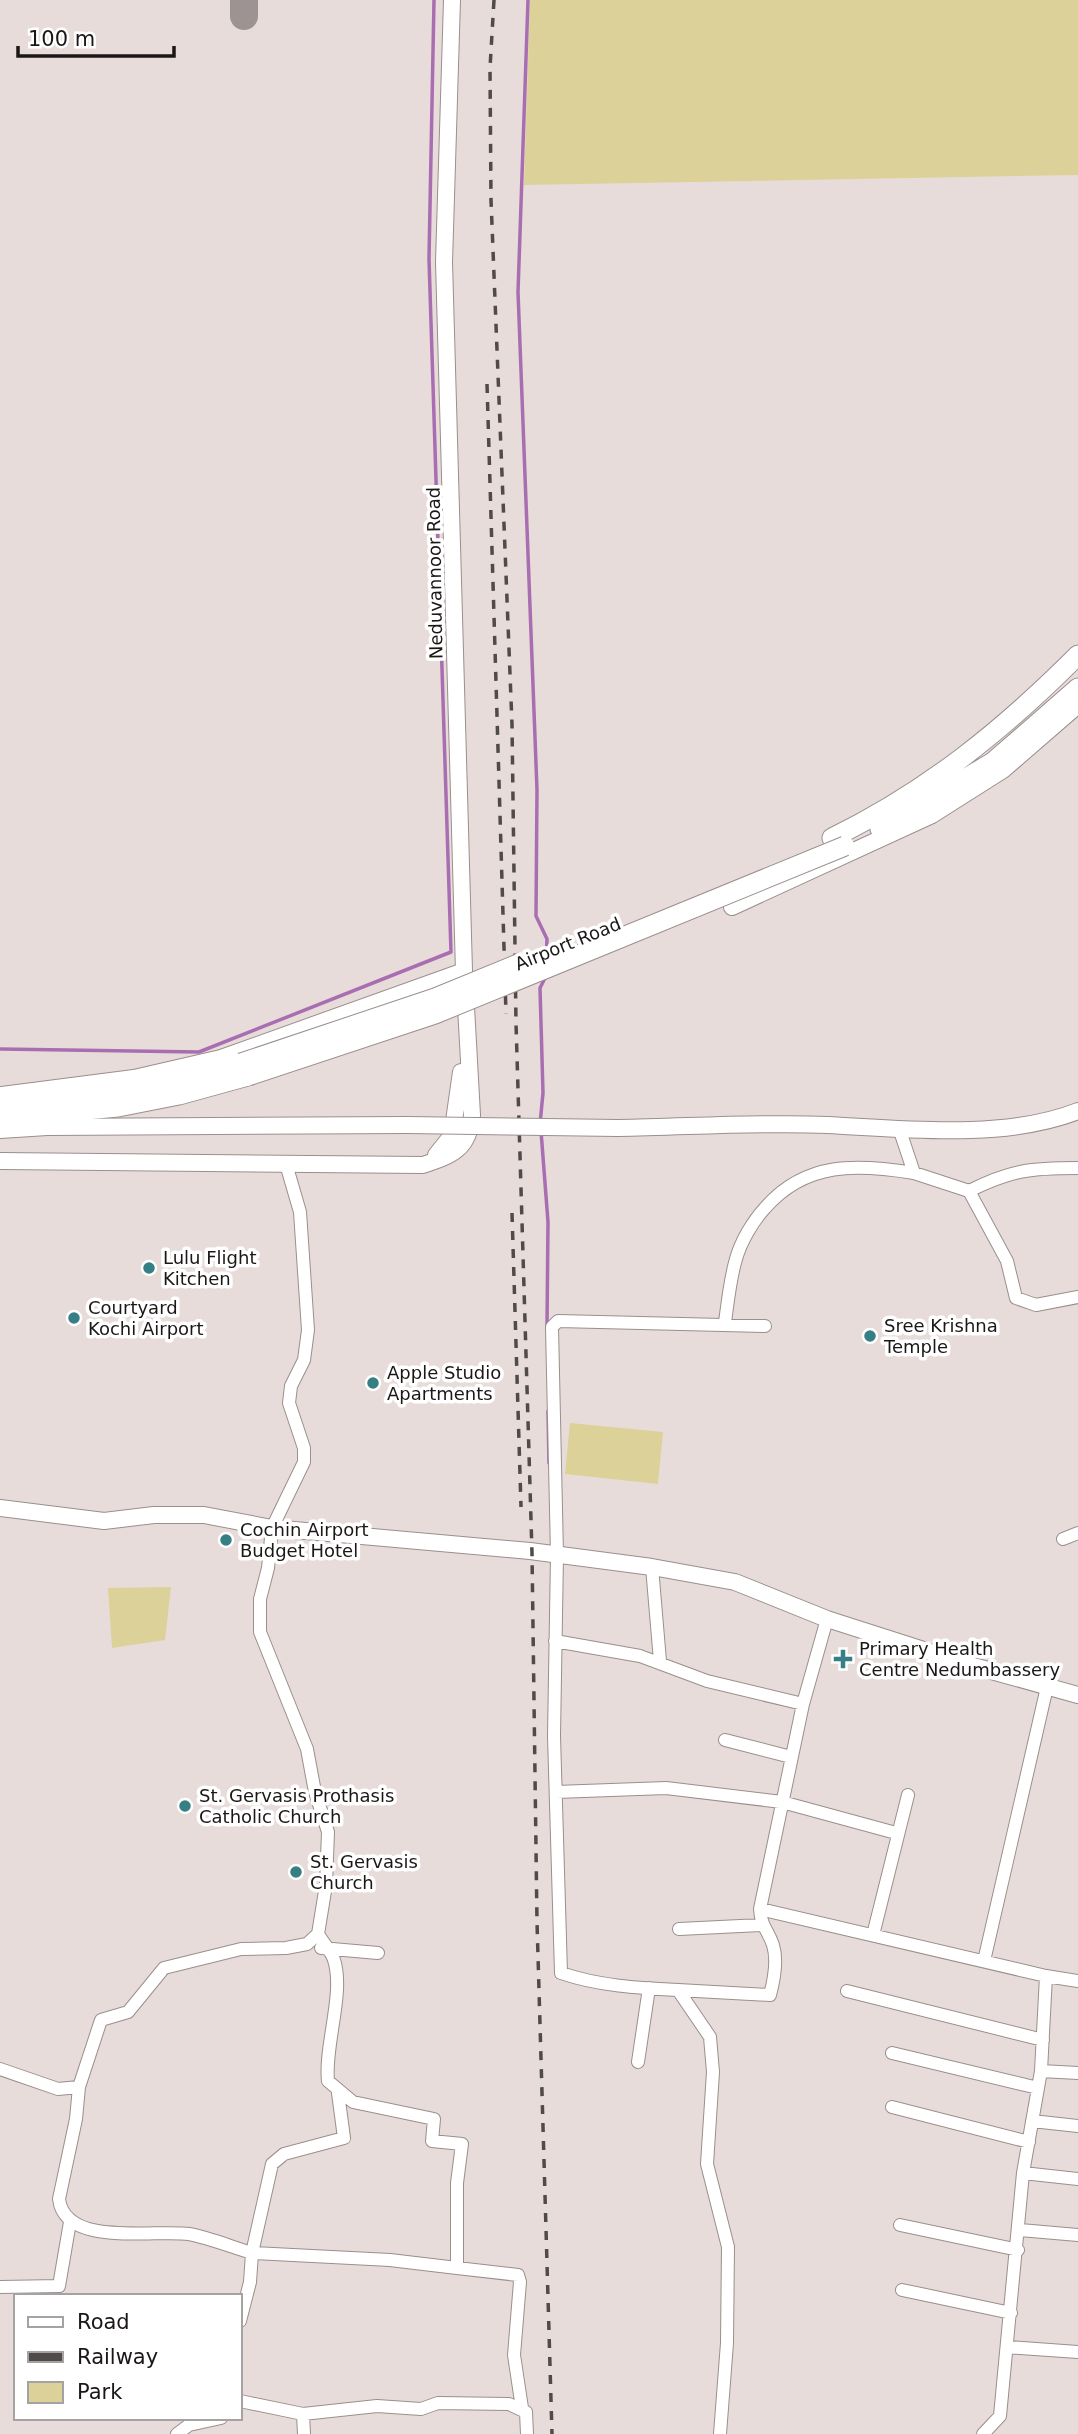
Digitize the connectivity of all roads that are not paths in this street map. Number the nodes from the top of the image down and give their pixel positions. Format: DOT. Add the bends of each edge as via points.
graph roads {
  1 [pos="452,0"];
  2 [pos="1078,655"];
  3 [pos="1078,688"];
  4 [pos="1078,705"];
  5 [pos="839,842"];
  6 [pos="732,907"];
  7 [pos="464,971"];
  8 [pos="448,978"];
  9 [pos="465,1082"];
  10 [pos="0,1095"];
  11 [pos="0,1104"];
  12 [pos="1078,1111"];
  13 [pos="0,1118"];
  14 [pos="0,1130"];
  15 [pos="900,1131"];
  16 [pos="0,1161"];
  17 [pos="286,1164"];
  18 [pos="423,1165"];
  19 [pos="1078,1168"];
  20 [pos="914,1172"];
  21 [pos="969,1191"];
  22 [pos="1078,1297"];
  23 [pos="725,1322"];
  24 [pos="765,1326"];
  25 [pos="0,1508"];
  26 [pos="272,1528"];
  27 [pos="1078,1533"];
  28 [pos="1063,1539"];
  29 [pos="557,1555"];
  30 [pos="652,1566"];
  31 [pos="827,1619"];
  32 [pos="555,1641"];
  33 [pos="660,1661"];
  34 [pos="1046,1687"];
  35 [pos="1078,1695"];
  36 [pos="803,1704"];
  37 [pos="724,1740"];
  38 [pos="791,1758"];
  39 [pos="556,1792"];
  40 [pos="908,1795"];
  41 [pos="782,1802"];
  42 [pos="896,1833"];
  43 [pos="760,1909"];
  44 [pos="761,1925"];
  45 [pos="679,1929"];
  46 [pos="318,1934"];
  47 [pos="873,1935"];
  48 [pos="307,1944"];
  49 [pos="327,1949"];
  50 [pos="378,1953"];
  51 [pos="984,1961"];
  52 [pos="1046,1976"];
  53 [pos="1078,1981"];
  54 [pos="649,1988"];
  55 [pos="678,1990"];
  56 [pos="847,1992"];
  57 [pos="1043,2040"];
  58 [pos="892,2053"];
  59 [pos="638,2062"];
  60 [pos="0,2069"];
  61 [pos="1041,2071"];
  62 [pos="1078,2073"];
  63 [pos="79,2087"];
  64 [pos="1038,2088"];
  65 [pos="338,2093"];
  66 [pos="892,2107"];
  67 [pos="1032,2121"];
  68 [pos="1078,2126"];
  69 [pos="1029,2142"];
  70 [pos="1023,2173"];
  71 [pos="1078,2179"];
  72 [pos="70,2222"];
  73 [pos="900,2225"];
  74 [pos="1020,2230"];
  75 [pos="1078,2235"];
  76 [pos="1018,2250"];
  77 [pos="252,2253"];
  78 [pos="457,2268"];
  79 [pos="0,2287"];
  80 [pos="902,2290"];
  81 [pos="242,2313"];
  82 [pos="1011,2313"];
  83 [pos="1007,2347"];
  84 [pos="1078,2352"];
  85 [pos="242,2401"];
  86 [pos="522,2408"];
  87 [pos="303,2414"];
  88 [pos="212,2420"];
  89 [pos="177,2434"];
  90 [pos="304,2434"];
  91 [pos="527,2434"];
  92 [pos="720,2434"];
  93 [pos="984,2434"];
  1 -- 7 [label="street, Neduvannoor Road" via="444,262"];
  2 -- 5 [label="main road, Airport Road" via="974,752"];
  3 -- 5 [label="main road, Airport Road" via="993,762 894,822"];
  4 -- 6 [label="street" via="1003,770 932,815"];
  5 -- 11 [label="main road, Airport Road, bridge" via="435,998 241,1063 109,1094"];
  5 -- 13 [label="main road, Airport Road, bridge" via="435,1014 248,1076 118,1107"];
  7 -- 8 [label="street"];
  7 -- 9 [label="street, Neduvannoor Road"];
  8 -- 9 [label="street" via="460,1028"];
  8 -- 10 [label="street" via="221,1058 134,1079"];
  9 -- 18 [label="street" via="448,1143"];
  9 -- 18 [label="street, Neduvannoor Road" via="472,1115 466,1143"];
  12 -- 15 [label="street" via="1016,1125"];
  14 -- 15 [label="street, bridge" via="827,1125"];
  15 -- 20 [label="street"];
  16 -- 17 [label="street"];
  17 -- 18 [label="street"];
  17 -- 26 [label="street" via="300,1212 307,1316 304,1360 288,1396 304,1462"];
  19 -- 21 [label="street" via="1030,1168"];
  20 -- 21 [label="street"];
  20 -- 23 [label="street" via="841,1168 809,1173 779,1192 755,1219 736,1256"];
  21 -- 22 [label="street" via="1007,1261 1016,1298 1036,1305"];
  23 -- 24 [label="street"];
  23 -- 29 [label="street" via="555,1323"];
  25 -- 26 [label="street" via="104,1521 204,1515"];
  26 -- 29 [label="street"];
  26 -- 46 [label="street" via="260,1598 260,1632 307,1749 328,1832"];
  27 -- 28 [label="street"];
  29 -- 30 [label="street"];
  29 -- 32 [label="street"];
  30 -- 31 [label="street" via="735,1582"];
  30 -- 33 [label="street"];
  31 -- 34 [label="street"];
  31 -- 36 [label="street"];
  32 -- 33 [label="street"];
  32 -- 39 [label="street"];
  33 -- 36 [label="street" via="707,1681"];
  34 -- 35 [label="street"];
  34 -- 51 [label="street"];
  36 -- 38 [label="street"];
  37 -- 38 [label="street"];
  38 -- 41 [label="street"];
  39 -- 41 [label="street" via="666,1788"];
  39 -- 54 [label="street" via="561,1973 585,1981"];
  40 -- 42 [label="street"];
  41 -- 42 [label="street"];
  41 -- 43 [label="street"];
  42 -- 47 [label="street"];
  43 -- 44 [label="street"];
  43 -- 47 [label="street"];
  44 -- 45 [label="street"];
  44 -- 55 [label="street" via="774,1946 770,1995"];
  46 -- 48 [label="street"];
  46 -- 49 [label="street"];
  47 -- 51 [label="street"];
  48 -- 49 [label="street"];
  48 -- 63 [label="street" via="241,1949 164,1968 128,2012 100,2020"];
  49 -- 50 [label="street"];
  49 -- 65 [label="street" via="333,1958 336,1995 325,2061 328,2081"];
  51 -- 52 [label="street"];
  52 -- 53 [label="street"];
  52 -- 57 [label="street"];
  54 -- 55 [label="street"];
  54 -- 59 [label="street"];
  55 -- 92 [label="street" via="710,2037 713,2072 707,2164 727,2247 727,2343"];
  56 -- 57 [label="street"];
  57 -- 61 [label="street"];
  58 -- 64 [label="street"];
  60 -- 63 [label="street" via="58,2089"];
  61 -- 62 [label="street"];
  61 -- 64 [label="street"];
  63 -- 72 [label="street" via="59,2199 60,2210"];
  64 -- 67 [label="street"];
  65 -- 77 [label="street" via="344,2138 284,2154 272,2164"];
  65 -- 78 [label="street" via="353,2102 434,2119 432,2141 462,2144"];
  66 -- 69 [label="street"];
  67 -- 68 [label="street"];
  67 -- 69 [label="street"];
  69 -- 70 [label="street"];
  70 -- 71 [label="street"];
  70 -- 74 [label="street"];
  72 -- 77 [label="street" via="133,2236 192,2235"];
  72 -- 79 [label="street" via="59,2286"];
  73 -- 76 [label="street"];
  74 -- 75 [label="street"];
  74 -- 76 [label="street"];
  76 -- 82 [label="street"];
  77 -- 78 [label="street"];
  77 -- 81 [label="street"];
  78 -- 86 [label="street" via="518,2275 514,2355"];
  80 -- 82 [label="street"];
  82 -- 83 [label="street"];
  83 -- 84 [label="street"];
  83 -- 93 [label="street" via="1000,2416"];
  85 -- 87 [label="street"];
  86 -- 87 [label="street" via="438,2403 421,2409 377,2406"];
  86 -- 91 [label="street" via="528,2418"];
  87 -- 90 [label="street"];
  88 -- 89 [label="street" via="189,2425"];
}
